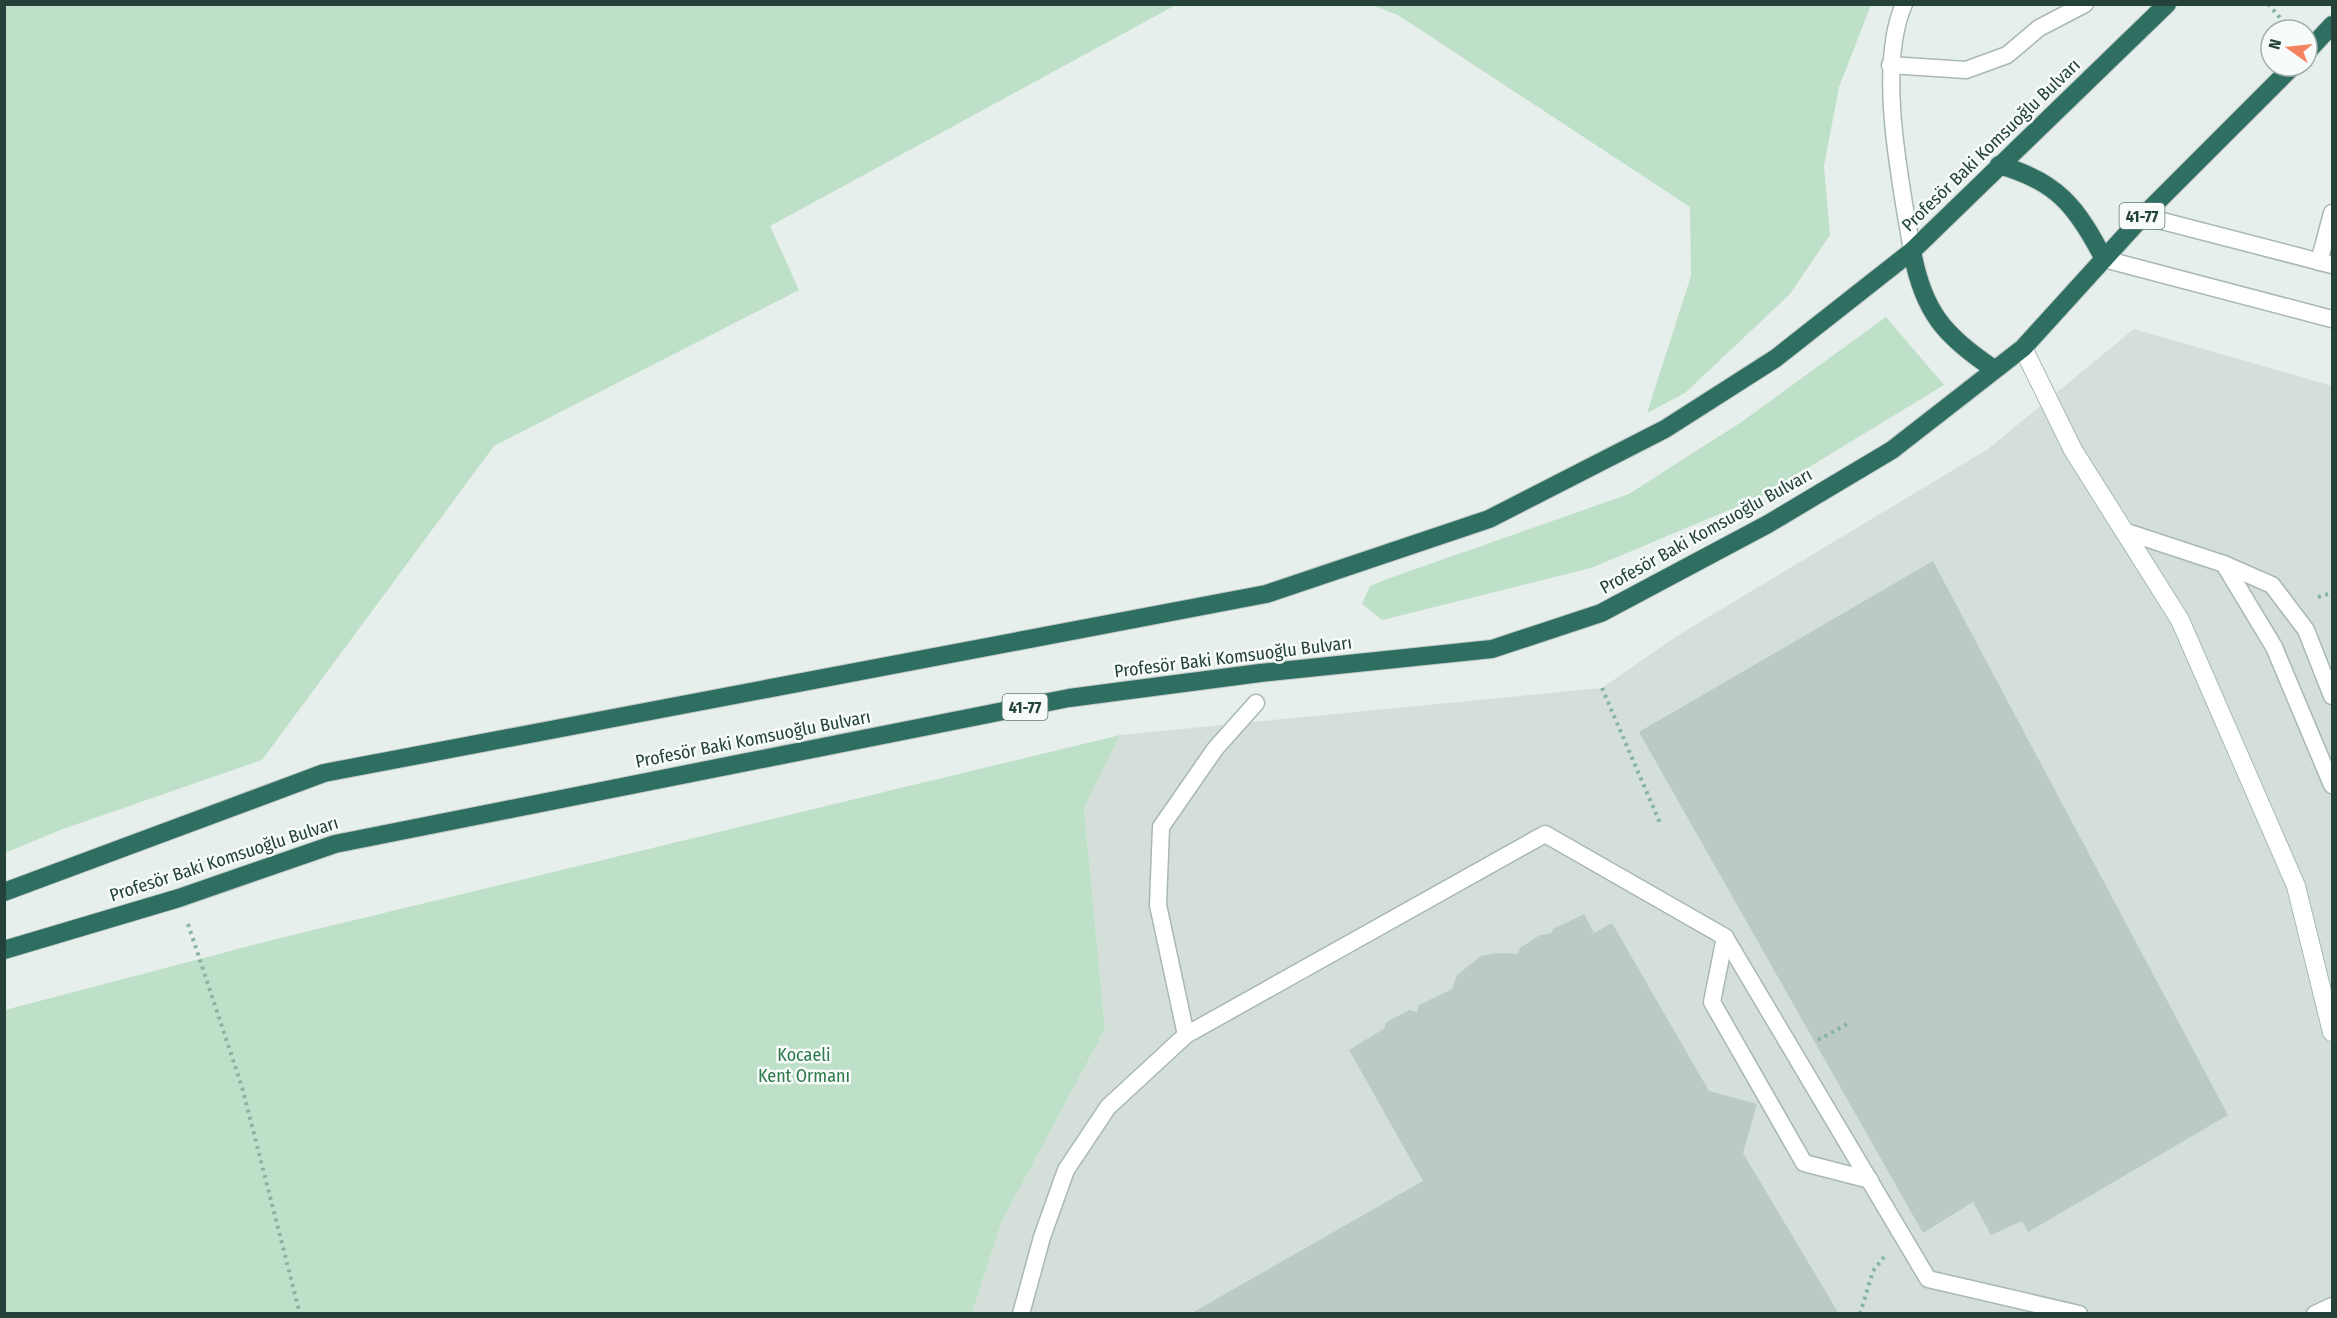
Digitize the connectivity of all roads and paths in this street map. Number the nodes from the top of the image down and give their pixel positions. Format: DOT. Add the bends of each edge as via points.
graph roads {
  1 [pos="1904,4"];
  2 [pos="2085,4"];
  3 [pos="2167,4"];
  4 [pos="2268,4"];
  5 [pos="2280,18"];
  6 [pos="2332,25"];
  7 [pos="2319,39"];
  8 [pos="1890,66"];
  9 [pos="2281,78"];
  10 [pos="1999,165"];
  11 [pos="2332,213"];
  12 [pos="2143,216"];
  13 [pos="1912,251"];
  14 [pos="2104,259"];
  15 [pos="2326,263"];
  16 [pos="2332,319"];
  17 [pos="2023,348"];
  18 [pos="1994,369"];
  19 [pos="2124,531"];
  20 [pos="2224,564"];
  21 [pos="1602,688"];
  22 [pos="2332,696"];
  23 [pos="1256,703"];
  24 [pos="2332,785"];
  25 [pos="1660,823"];
  26 [pos="4,892"];
  27 [pos="179,898"];
  28 [pos="1725,938"];
  29 [pos="4,950"];
  30 [pos="1849,1023"];
  31 [pos="2332,1032"];
  32 [pos="1186,1035"];
  33 [pos="1794,1053"];
  34 [pos="1870,1180"];
  35 [pos="1901,1234"];
  36 [pos="2332,1306"];
  37 [pos="300,1314"];
  38 [pos="1021,1314"];
  39 [pos="1860,1314"];
  40 [pos="2079,1314"];
  41 [pos="2315,1314"];
  1 -- 8 [label="lane" via="1897,21"];
  2 -- 8 [label="lane" via="2039,28 2007,55 1966,70"];
  3 -- 10 [label="highway, Profesör Baki Komsuoğlu Bulvarı"];
  4 -- 5 [label="path"];
  6 -- 7 [label="highway"];
  8 -- 13 [label="lane" via="1898,167"];
  9 -- 12 [label="highway, Profesör Baki Komsuoğlu Bulvarı / 41-77"];
  10 -- 13 [label="highway, Profesör Baki Komsuoğlu Bulvarı"];
  10 -- 14 [label="highway" via="2028,173 2053,188 2072,206"];
  11 -- 15 [label="lane"];
  12 -- 14 [label="highway, Profesör Baki Komsuoğlu Bulvarı / 41-77"];
  12 -- 15 [label="lane"];
  13 -- 18 [label="highway" via="1918,284 1936,318 1963,348"];
  13 -- 26 [label="highway, Profesör Baki Komsuoğlu Bulvarı" via="1776,358 1639,443 1489,519 1266,594 324,772"];
  14 -- 16 [label="lane"];
  14 -- 17 [label="highway, Profesör Baki Komsuoğlu Bulvarı / 41-77"];
  17 -- 18 [label="highway, Profesör Baki Komsuoğlu Bulvarı / 41-77"];
  17 -- 19 [label="main road" via="2073,450"];
  18 -- 27 [label="highway, Profesör Baki Komsuoğlu Bulvarı / 41-77" via="1892,450 1768,524 1601,613 1492,649 1069,698 335,844"];
  19 -- 20 [label="lane"];
  19 -- 31 [label="main road" via="2180,620 2296,885"];
  20 -- 22 [label="lane" via="2272,585 2306,630"];
  20 -- 24 [label="lane" via="2274,646"];
  21 -- 25 [label="path"];
  23 -- 32 [label="lane" via="1215,748 1161,827 1158,905"];
  27 -- 29 [label="highway, Profesör Baki Komsuoğlu Bulvarı / 41-77"];
  27 -- 37 [label="path" via="242,1087"];
  28 -- 32 [label="lane" via="1545,834"];
  28 -- 33 [label="lane"];
  28 -- 34 [label="lane" via="1712,1002 1804,1163"];
  30 -- 33 [label="path"];
  32 -- 38 [label="lane" via="1108,1107 1066,1170"];
  33 -- 34 [label="lane"];
  34 -- 35 [label="lane"];
  35 -- 39 [label="path" via="1873,1271"];
  35 -- 40 [label="lane" via="1928,1279"];
  36 -- 41 [label="lane"];
}
